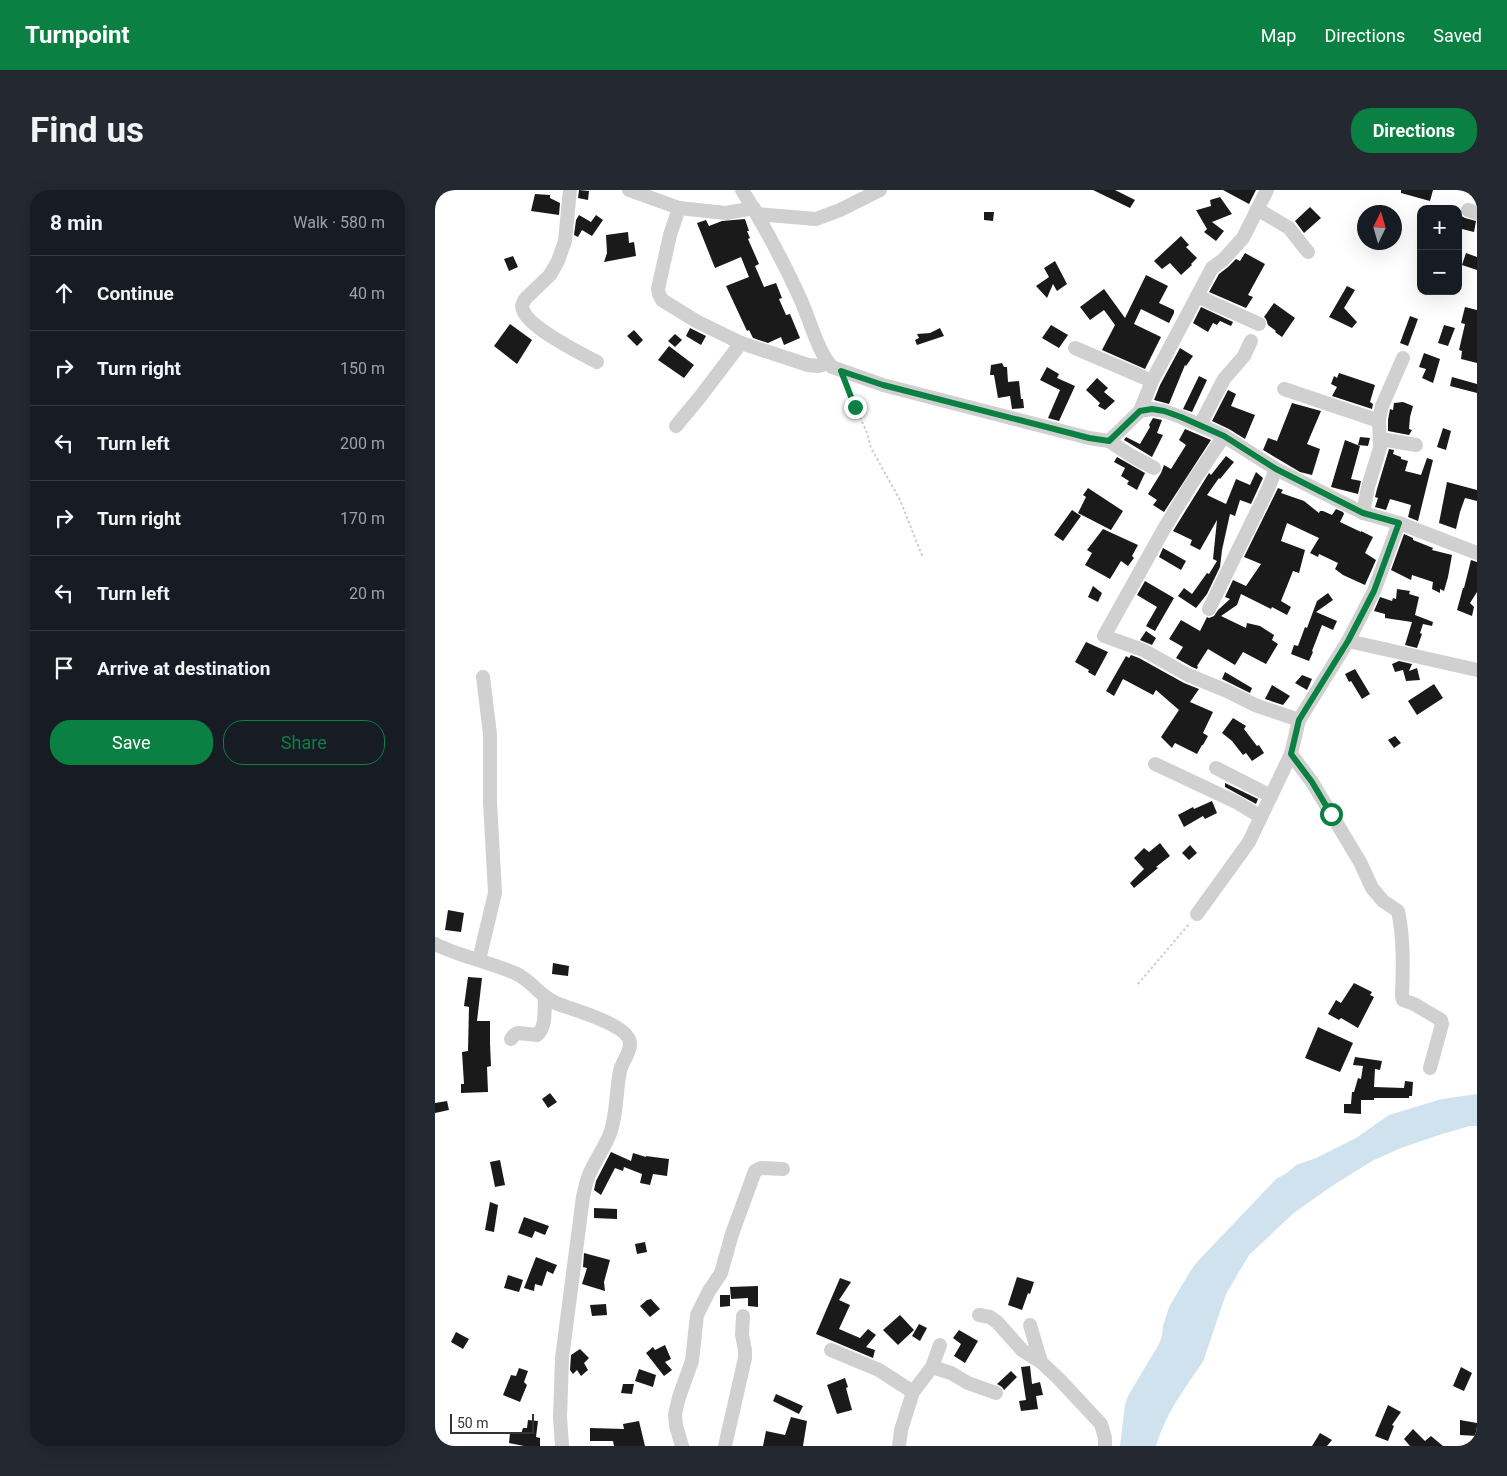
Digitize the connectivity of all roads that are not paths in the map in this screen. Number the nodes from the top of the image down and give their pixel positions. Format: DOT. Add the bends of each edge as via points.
graph roads {
  1 [pos="570,190"];
  2 [pos="629,190"];
  3 [pos="742,190"];
  4 [pos="880,190"];
  5 [pos="1267,190"];
  6 [pos="679,208"];
  7 [pos="1257,209"];
  8 [pos="755,211"];
  9 [pos="1308,252"];
  10 [pos="1197,296"];
  11 [pos="1259,324"];
  12 [pos="1251,341"];
  13 [pos="741,343"];
  14 [pos="1075,348"];
  15 [pos="1403,358"];
  16 [pos="597,362"];
  17 [pos="828,363"];
  18 [pos="1152,381"];
  19 [pos="1283,388"];
  20 [pos="1140,411"];
  21 [pos="1379,421"];
  22 [pos="1200,425"];
  23 [pos="675,426"];
  24 [pos="1224,436"];
  25 [pos="1381,439"];
  26 [pos="1109,441"];
  27 [pos="1416,445"];
  28 [pos="1154,468"];
  29 [pos="1276,469"];
  30 [pos="1363,513"];
  31 [pos="1399,523"];
  32 [pos="1477,553"];
  33 [pos="1209,609"];
  34 [pos="1348,641"];
  35 [pos="1477,670"];
  36 [pos="483,677"];
  37 [pos="1299,720"];
  38 [pos="1291,754"];
  39 [pos="1155,764"];
  40 [pos="1216,768"];
  41 [pos="1271,796"];
  42 [pos="1261,817"];
  43 [pos="1197,914"];
  44 [pos="435,944"];
  45 [pos="479,960"];
  46 [pos="545,996"];
  47 [pos="511,1039"];
  48 [pos="1430,1068"];
  49 [pos="783,1169"];
  50 [pos="979,1315"];
  51 [pos="743,1316"];
  52 [pos="1030,1325"];
  53 [pos="940,1345"];
  54 [pos="831,1350"];
  55 [pos="1041,1362"];
  56 [pos="932,1367"];
  57 [pos="913,1392"];
  58 [pos="996,1393"];
  59 [pos="562,1446"];
  60 [pos="682,1446"];
  61 [pos="725,1446"];
  62 [pos="899,1446"];
  63 [pos="1105,1446"];
  1 -- 16 [label="street" via="565,241 558,260 550,275 525,299 522,309 545,333"];
  2 -- 6 [label="street"];
  3 -- 8 [label="street"];
  4 -- 8 [label="street" via="816,220"];
  5 -- 7 [label="street"];
  6 -- 8 [label="street" via="726,213"];
  6 -- 13 [label="street" via="670,235 659,294 662,300 696,322"];
  7 -- 9 [label="street" via="1289,228"];
  7 -- 10 [label="street" via="1243,238 1212,268"];
  8 -- 17 [label="street" via="801,298"];
  10 -- 11 [label="street"];
  10 -- 18 [label="street"];
  12 -- 22 [label="street" via="1244,356 1224,379"];
  13 -- 17 [label="street" via="808,365"];
  13 -- 23 [label="street"];
  14 -- 18 [label="street"];
  15 -- 21 [label="street" via="1382,406"];
  17 -- 26 [label="street" via="841,371 893,387"];
  18 -- 20 [label="street"];
  19 -- 21 [label="street"];
  20 -- 22 [label="street" via="1164,411"];
  20 -- 26 [label="street"];
  21 -- 25 [label="street"];
  22 -- 24 [label="street"];
  24 -- 29 [label="street"];
  24 -- 37 [label="street" via="1165,527 1104,636 1143,650 1188,675 1255,705"];
  25 -- 27 [label="street"];
  25 -- 30 [label="street"];
  26 -- 28 [label="street"];
  29 -- 30 [label="street"];
  29 -- 33 [label="street"];
  30 -- 31 [label="street"];
  31 -- 32 [label="street"];
  31 -- 34 [label="street" via="1374,591"];
  34 -- 35 [label="street"];
  34 -- 37 [label="street"];
  36 -- 45 [label="street" via="490,734 495,893"];
  37 -- 38 [label="street"];
  38 -- 41 [label="street"];
  38 -- 48 [label="street" via="1312,782 1372,888 1383,901 1398,910 1403,1000 1441,1020 1442,1024"];
  39 -- 42 [label="street"];
  40 -- 41 [label="street"];
  41 -- 42 [label="street"];
  42 -- 43 [label="street" via="1249,842"];
  44 -- 45 [label="street"];
  45 -- 46 [label="street" via="519,976"];
  46 -- 47 [label="street" via="543,1027 539,1034 518,1034"];
  46 -- 59 [label="street" via="619,1028 631,1042 620,1069 611,1131 589,1174 583,1197 562,1358"];
  49 -- 60 [label="street" via="761,1168 755,1171 721,1274 697,1315 691,1361 675,1414"];
  50 -- 55 [label="street" via="990,1316 1022,1350"];
  51 -- 61 [label="street" via="745,1358"];
  52 -- 55 [label="street"];
  53 -- 56 [label="street"];
  54 -- 57 [label="street" via="879,1370"];
  55 -- 63 [label="street" via="1101,1424"];
  56 -- 57 [label="street"];
  56 -- 58 [label="street"];
  57 -- 62 [label="street"];
}
